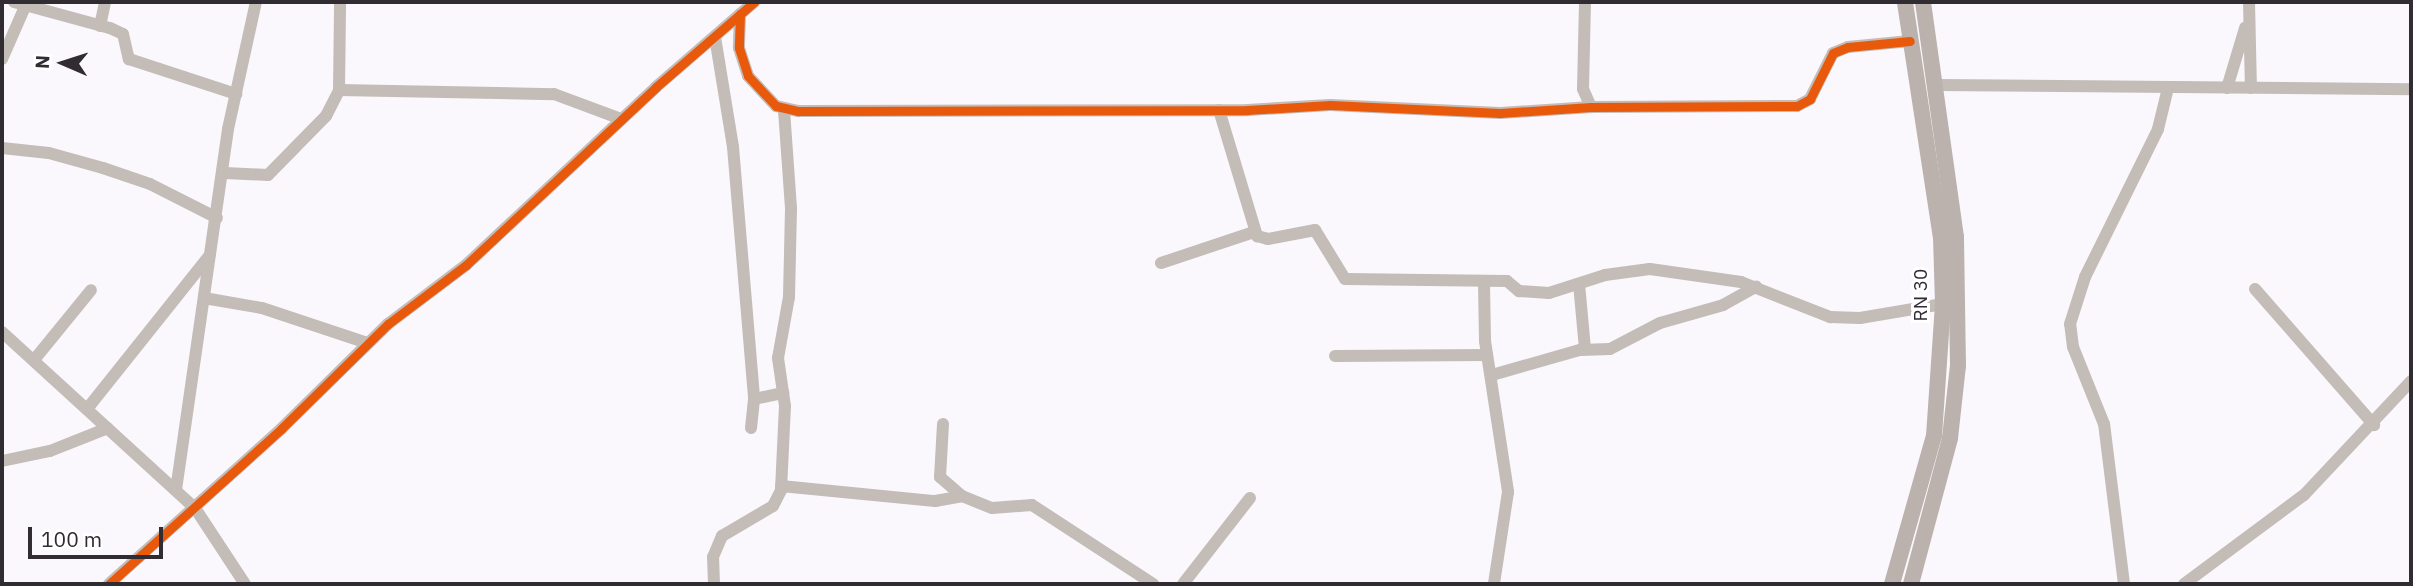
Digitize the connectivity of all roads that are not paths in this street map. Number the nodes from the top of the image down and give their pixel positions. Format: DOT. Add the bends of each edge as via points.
graph roads {
  1 [pos="105,2"];
  2 [pos="256,2"];
  3 [pos="340,2"];
  4 [pos="754,2"];
  5 [pos="1585,2"];
  6 [pos="1905,2"];
  7 [pos="1923,2"];
  8 [pos="22,3"];
  9 [pos="2249,5"];
  10 [pos="740,14"];
  11 [pos="100,26"];
  12 [pos="715,37"];
  13 [pos="1910,41"];
  14 [pos="739,48"];
  15 [pos="2,59"];
  16 [pos="724,78"];
  17 [pos="1936,85"];
  18 [pos="2168,88"];
  19 [pos="2227,88"];
  20 [pos="2251,88"];
  21 [pos="2411,89"];
  22 [pos="339,90"];
  23 [pos="236,94"];
  24 [pos="1591,107"];
  25 [pos="783,110"];
  26 [pos="1219,110"];
  27 [pos="621,119"];
  28 [pos="2,148"];
  29 [pos="225,173"];
  30 [pos="217,218"];
  31 [pos="1254,232"];
  32 [pos="211,255"];
  33 [pos="1161,263"];
  34 [pos="1484,282"];
  35 [pos="1579,284"];
  36 [pos="1756,287"];
  37 [pos="2255,289"];
  38 [pos="91,290"];
  39 [pos="204,298"];
  40 [pos="1943,304"];
  41 [pos="2,332"];
  42 [pos="367,343"];
  43 [pos="1585,349"];
  44 [pos="1487,355"];
  45 [pos="1335,356"];
  46 [pos="34,360"];
  47 [pos="1492,375"];
  48 [pos="2411,381"];
  49 [pos="783,393"];
  50 [pos="754,399"];
  51 [pos="87,409"];
  52 [pos="943,424"];
  53 [pos="2374,425"];
  54 [pos="108,428"];
  55 [pos="751,428"];
  56 [pos="2,461"];
  57 [pos="781,486"];
  58 [pos="176,490"];
  59 [pos="962,496"];
  60 [pos="1250,498"];
  61 [pos="195,508"];
  62 [pos="109,584"];
  63 [pos="245,584"];
  64 [pos="714,584"];
  65 [pos="1153,584"];
  66 [pos="1183,584"];
  67 [pos="1494,584"];
  68 [pos="1892,584"];
  69 [pos="1912,584"];
  70 [pos="2124,584"];
  71 [pos="2184,584"];
  1 -- 11 [label="street"];
  2 -- 23 [label="street"];
  3 -- 22 [label="street"];
  4 -- 10 [label="street"];
  5 -- 24 [label="street" via="1583,89"];
  6 -- 13 [label="main road, RN 30 / RN 30"];
  7 -- 17 [label="main road, RN 30"];
  8 -- 11 [label="street"];
  8 -- 15 [label="street"];
  9 -- 19 [label="street"];
  9 -- 20 [label="street"];
  10 -- 12 [label="street"];
  10 -- 14 [label="street"];
  11 -- 23 [label="street" via="123,34 129,59"];
  12 -- 16 [label="street"];
  12 -- 27 [label="street"];
  13 -- 24 [label="street" via="1833,52 1810,99 1797,106"];
  13 -- 40 [label="main road, RN 30 / RN 30" via="1941,238"];
  14 -- 16 [label="street"];
  14 -- 25 [label="street" via="748,76"];
  16 -- 50 [label="street"];
  17 -- 18 [label="street"];
  17 -- 69 [label="main road, RN 30" via="1956,237 1958,366 1950,438"];
  18 -- 19 [label="street"];
  18 -- 70 [label="street" via="2158,129 2085,277 2070,324 2073,347 2104,424"];
  19 -- 20 [label="street"];
  20 -- 21 [label="street"];
  22 -- 27 [label="street" via="554,94"];
  22 -- 29 [label="street" via="321,123 277,170 258,178"];
  23 -- 29 [label="street"];
  24 -- 26 [label="street" via="1500,113 1330,105"];
  25 -- 26 [label="street"];
  25 -- 49 [label="street" via="791,208 789,297 778,358"];
  26 -- 31 [label="street"];
  27 -- 42 [label="street" via="475,257"];
  28 -- 30 [label="street" via="48,153 103,168 150,184"];
  29 -- 30 [label="street"];
  30 -- 32 [label="street"];
  31 -- 33 [label="street"];
  31 -- 34 [label="street" via="1268,239 1315,230 1338,273 1357,282"];
  32 -- 39 [label="street"];
  32 -- 51 [label="street"];
  34 -- 35 [label="street" via="1507,281 1519,291 1545,293"];
  34 -- 44 [label="street"];
  35 -- 36 [label="street" via="1650,269"];
  35 -- 43 [label="street"];
  36 -- 40 [label="street" via="1830,317 1860,318"];
  36 -- 43 [label="street" via="1723,305 1660,323 1617,347"];
  37 -- 53 [label="street"];
  38 -- 46 [label="street"];
  39 -- 42 [label="street" via="262,308"];
  39 -- 58 [label="street"];
  40 -- 68 [label="main road, RN 30 / RN 30" via="1934,436"];
  41 -- 46 [label="street"];
  42 -- 61 [label="street"];
  43 -- 47 [label="street"];
  44 -- 45 [label="street"];
  44 -- 47 [label="street"];
  46 -- 51 [label="street"];
  47 -- 67 [label="street" via="1508,492"];
  48 -- 53 [label="street"];
  49 -- 50 [label="street"];
  49 -- 57 [label="street"];
  50 -- 55 [label="street"];
  51 -- 54 [label="street"];
  52 -- 59 [label="street" via="940,477"];
  53 -- 71 [label="street" via="2304,495"];
  54 -- 56 [label="street" via="50,451"];
  54 -- 58 [label="street"];
  57 -- 59 [label="street" via="935,501"];
  57 -- 64 [label="street" via="772,506 722,536 713,557"];
  58 -- 61 [label="street"];
  59 -- 65 [label="street" via="992,508 1010,504 1042,509"];
  60 -- 66 [label="street"];
  61 -- 62 [label="street"];
  61 -- 63 [label="street"];
}
